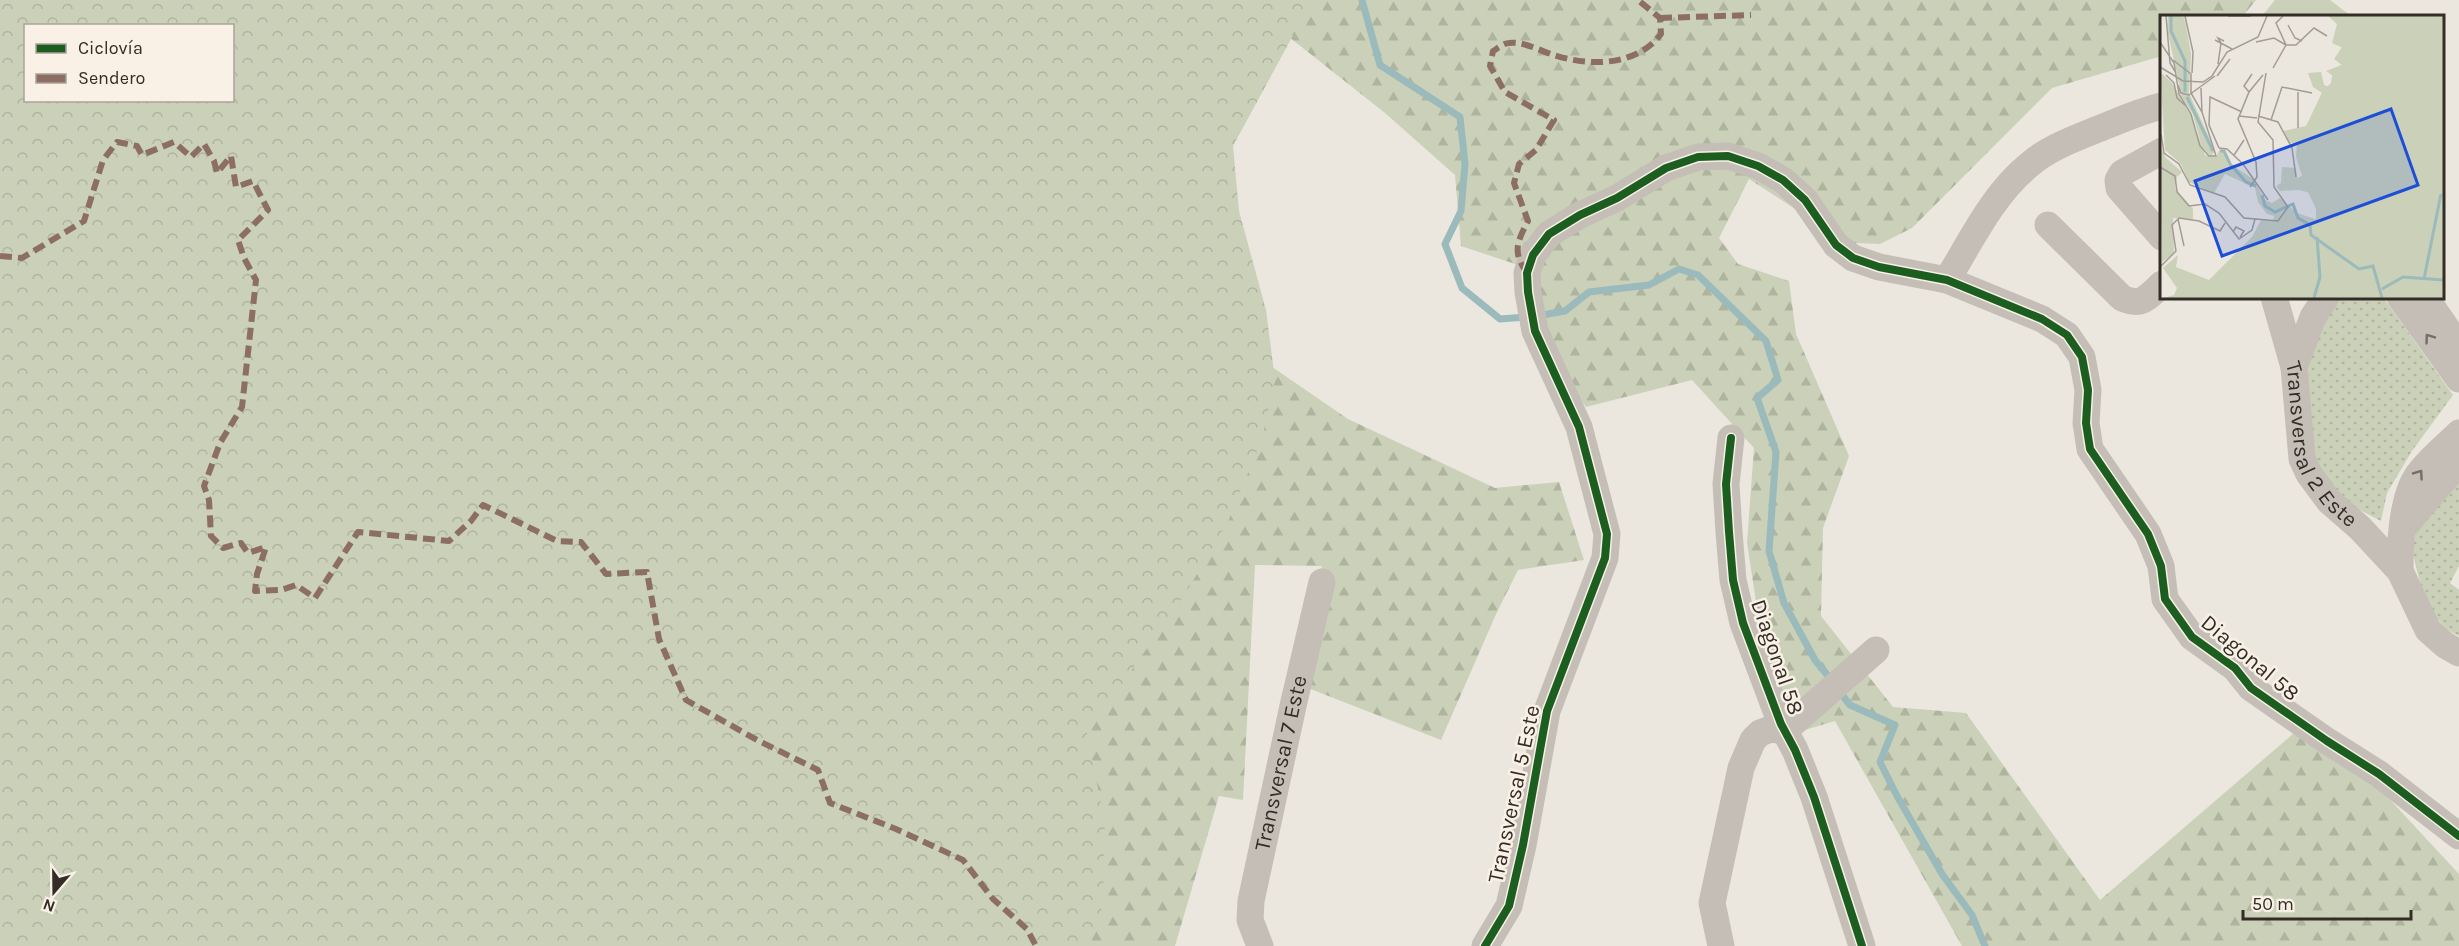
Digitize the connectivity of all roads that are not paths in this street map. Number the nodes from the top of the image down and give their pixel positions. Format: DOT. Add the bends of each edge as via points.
graph roads {
  1 [pos="2160,107"];
  2 [pos="2160,152"];
  3 [pos="2157,223"];
  4 [pos="2048,225"];
  5 [pos="1947,280"];
  6 [pos="2160,286"];
  7 [pos="2274,298"];
  8 [pos="2289,298"];
  9 [pos="2401,298"];
  10 [pos="2426,298"];
  11 [pos="2322,300"];
  12 [pos="2459,351"];
  13 [pos="2294,367"];
  14 [pos="2459,379"];
  15 [pos="2459,433"];
  16 [pos="1731,438"];
  17 [pos="2459,462"];
  18 [pos="2403,528"];
  19 [pos="2400,571"];
  20 [pos="1322,582"];
  21 [pos="1876,650"];
  22 [pos="2459,653"];
  23 [pos="1784,730"];
  24 [pos="2459,836"];
  25 [pos="1260,946"];
  26 [pos="1485,946"];
  27 [pos="1721,946"];
  28 [pos="1862,946"];
  1 -- 5 [label="street" via="2090,132 2029,164 1994,204"];
  2 -- 3 [label="street" via="2122,173 2118,180 2120,188"];
  4 -- 6 [label="street" via="2122,298 2133,303 2145,300"];
  5 -- 24 [label="street, Diagonal 58" via="2042,319 2067,335 2082,357 2088,390 2086,423 2090,449 2148,534 2161,566 2165,599 2192,637 2235,668 2251,688 2379,774"];
  5 -- 26 [label="street, Transversal 5 Este" via="1853,258 1836,245 1805,201 1783,180 1728,156 1698,157 1666,168 1549,234 1533,255 1527,273 1536,331 1579,427 1607,534 1602,568 1547,711 1509,906"];
  7 -- 13 [label="street, Transversal 2 Este"];
  8 -- 11 [label="street" via="2300,304"];
  14 -- 9 [label="street, one-way"];
  10 -- 12 [label="street"];
  11 -- 13 [label="street"];
  13 -- 19 [label="street, Transversal 2 Este" via="2302,459 2309,474 2329,501"];
  18 -- 15 [label="street, one-way" via="2409,490 2416,478"];
  16 -- 23 [label="street, Diagonal 58" via="1726,484 1733,580 1743,623"];
  17 -- 18 [label="street"];
  18 -- 19 [label="street"];
  19 -- 22 [label="street" via="2428,630"];
  20 -- 25 [label="street, Transversal 7 Este" via="1251,901 1250,920"];
  21 -- 23 [label="street"];
  23 -- 27 [label="street" via="1760,733 1741,768 1712,903"];
  23 -- 28 [label="street, Diagonal 58" via="1814,797"];
}
